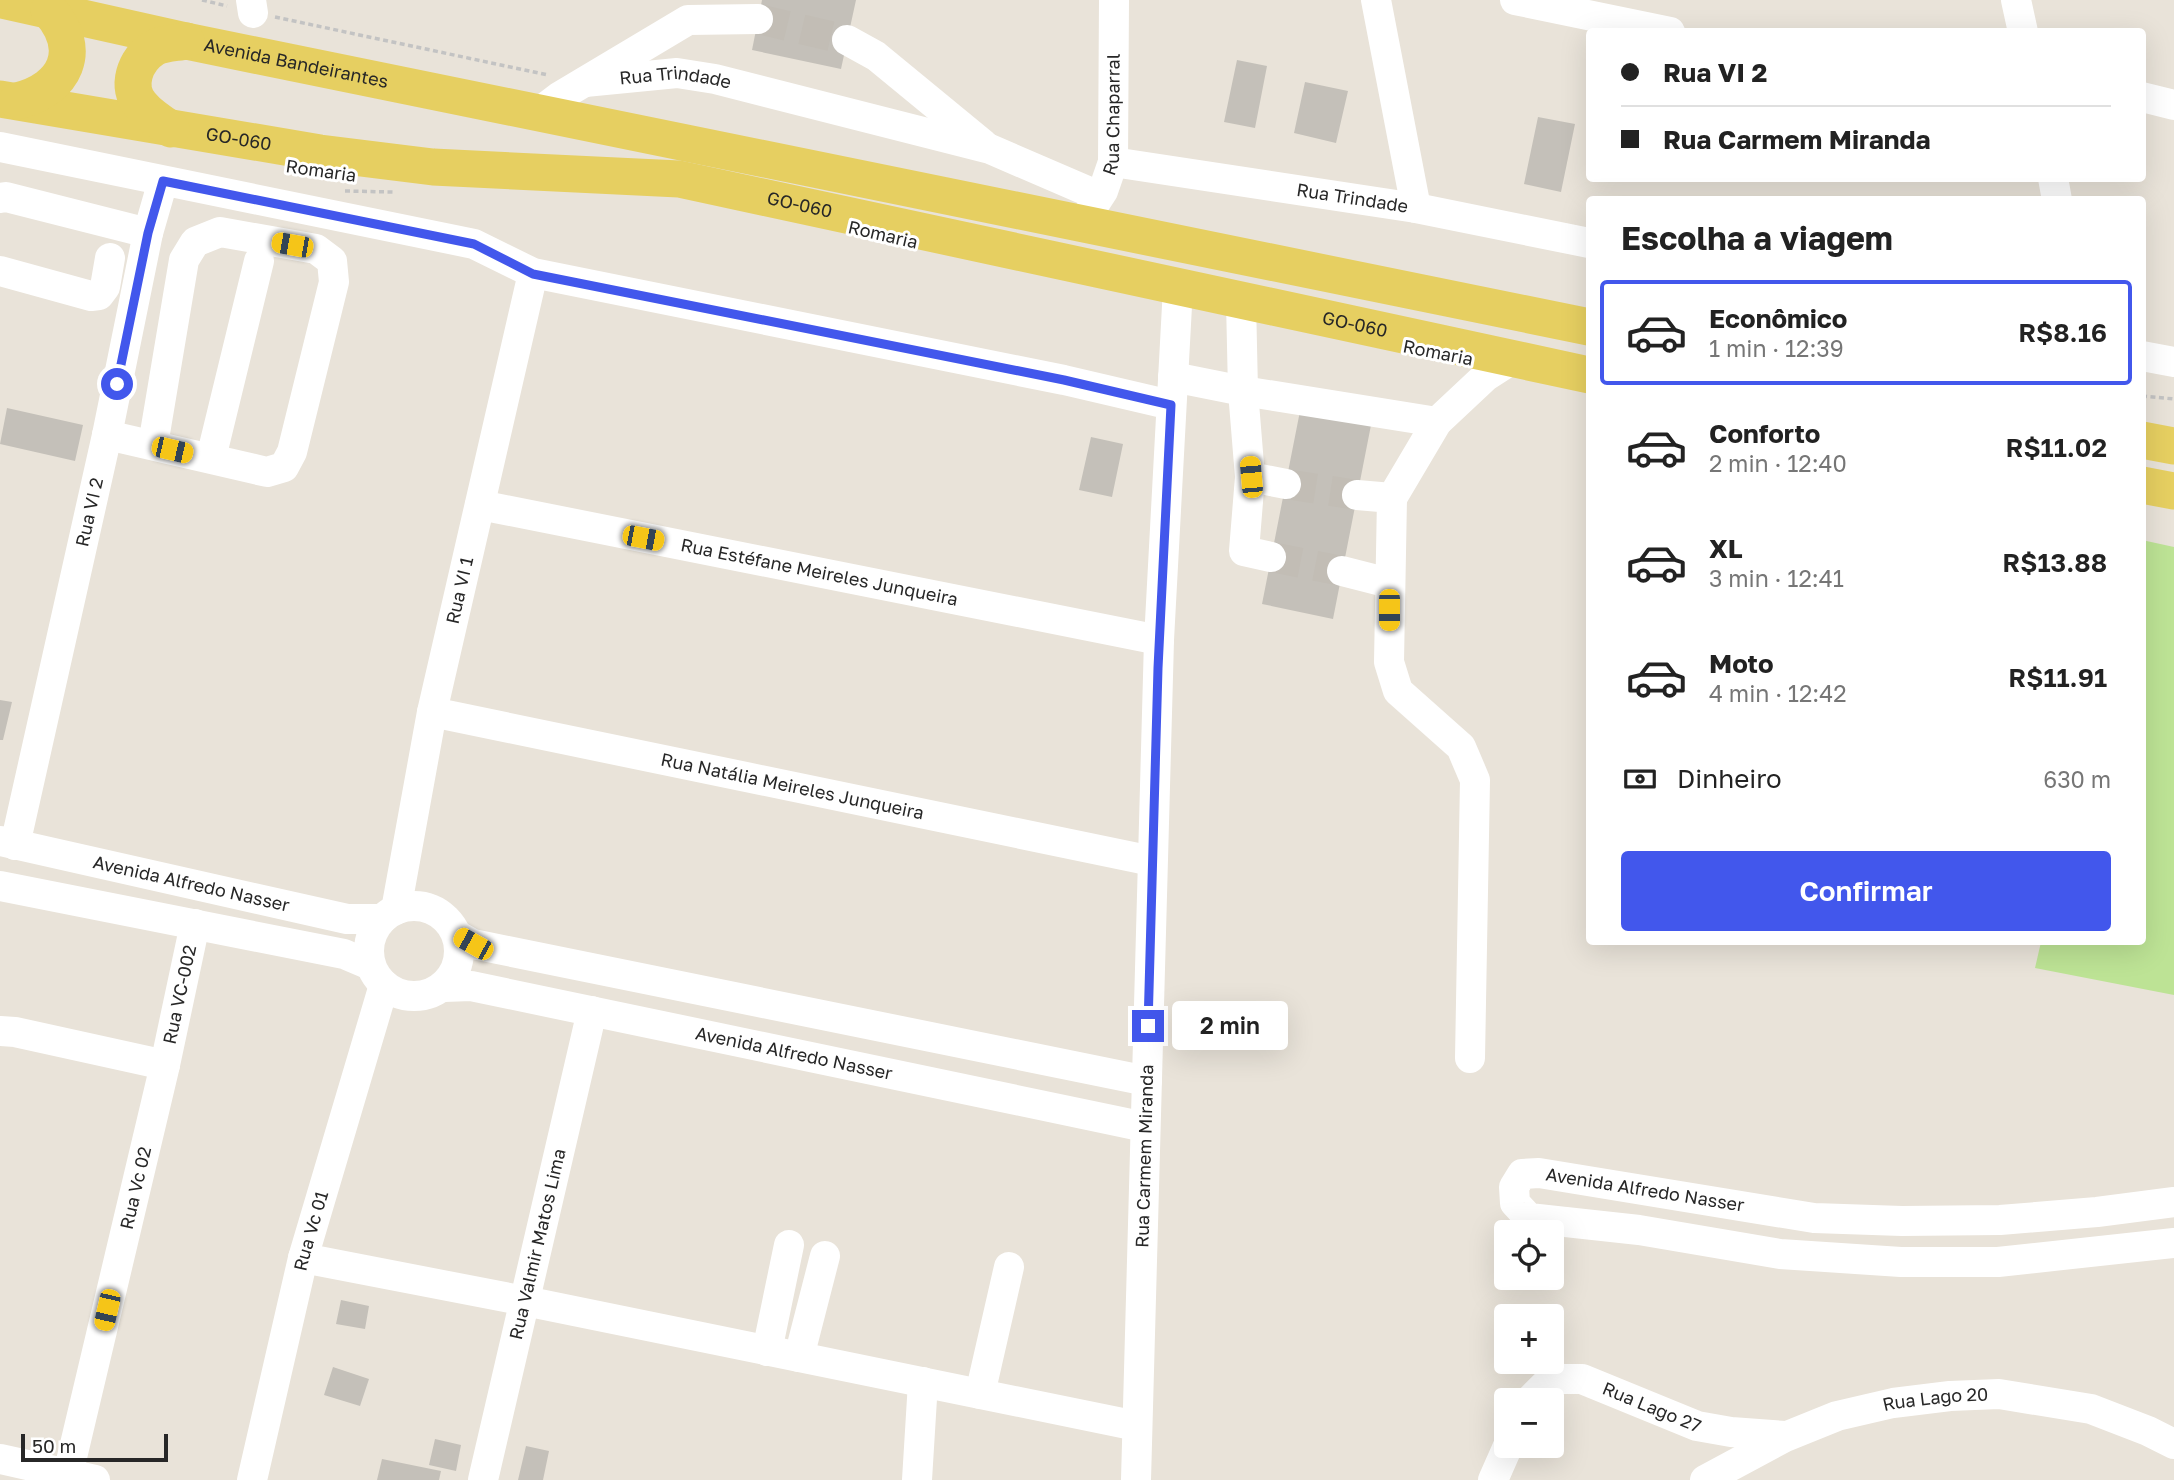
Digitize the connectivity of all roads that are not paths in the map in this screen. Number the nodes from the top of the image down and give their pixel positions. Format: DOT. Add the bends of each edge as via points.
graph roads {
  1 [pos="2,0"];
  2 [pos="1114,0"];
  3 [pos="1376,0"];
  4 [pos="1515,0"];
  5 [pos="2016,0"];
  6 [pos="49,10"];
  7 [pos="693,10"];
  8 [pos="758,19"];
  9 [pos="1651,28"];
  10 [pos="2021,28"];
  11 [pos="847,40"];
  12 [pos="186,41"];
  13 [pos="584,82"];
  14 [pos="2146,98"];
  15 [pos="9,100"];
  16 [pos="2174,105"];
  17 [pos="538,113"];
  18 [pos="172,129"];
  19 [pos="0,147"];
  20 [pos="990,149"];
  21 [pos="1113,162"];
  22 [pos="163,181"];
  23 [pos="0,198"];
  24 [pos="1416,208"];
  25 [pos="1091,210"];
  26 [pos="148,233"];
  27 [pos="1586,242"];
  28 [pos="110,258"];
  29 [pos="259,261"];
  30 [pos="0,271"];
  31 [pos="533,274"];
  32 [pos="1178,287"];
  33 [pos="1241,301"];
  34 [pos="1586,326"];
  35 [pos="2146,357"];
  36 [pos="1513,359"];
  37 [pos="2174,362"];
  38 [pos="1586,373"];
  39 [pos="1172,391"];
  40 [pos="1243,391"];
  41 [pos="1437,422"];
  42 [pos="107,435"];
  43 [pos="2146,441"];
  44 [pos="153,445"];
  45 [pos="2174,446"];
  46 [pos="211,458"];
  47 [pos="1251,477"];
  48 [pos="1286,484"];
  49 [pos="2146,486"];
  50 [pos="2174,491"];
  51 [pos="1357,495"];
  52 [pos="1392,498"];
  53 [pos="480,505"];
  54 [pos="1271,557"];
  55 [pos="1342,571"];
  56 [pos="1389,583"];
  57 [pos="1159,640"];
  58 [pos="432,712"];
  59 [pos="8,843"];
  60 [pos="1152,861"];
  61 [pos="0,886"];
  62 [pos="244,896"];
  63 [pos="389,915"];
  64 [pos="195,925"];
  65 [pos="235,933"];
  66 [pos="457,935"];
  67 [pos="377,975"];
  68 [pos="444,987"];
  69 [pos="592,1011"];
  70 [pos="0,1031"];
  71 [pos="1470,1058"];
  72 [pos="165,1065"];
  73 [pos="1147,1081"];
  74 [pos="1145,1127"];
  75 [pos="2174,1202"];
  76 [pos="2174,1242"];
  77 [pos="789,1245"];
  78 [pos="825,1256"];
  79 [pos="303,1258"];
  80 [pos="1009,1267"];
  81 [pos="525,1301"];
  82 [pos="766,1351"];
  83 [pos="799,1357"];
  84 [pos="923,1382"];
  85 [pos="1542,1388"];
  86 [pos="980,1394"];
  87 [pos="2174,1420"];
  88 [pos="2127,1423"];
  89 [pos="1137,1426"];
  90 [pos="1697,1426"];
  91 [pos="1785,1437"];
  92 [pos="2174,1444"];
  93 [pos="1503,1458"];
  94 [pos="0,1459"];
  95 [pos="82,1477"];
  96 [pos="1706,1479"];
  97 [pos="252,1480"];
  98 [pos="483,1480"];
  99 [pos="917,1480"];
  100 [pos="1136,1480"];
  101 [pos="1493,1480"];
  1 -- 6 [label="main road, Avenida Bandeirantes"];
  2 -- 21 [label="street, Rua Chaparral"];
  3 -- 24 [label="street"];
  4 -- 9 [label="street"];
  5 -- 10 [label="street"];
  6 -- 12 [label="main road, Avenida Bandeirantes"];
  6 -- 15 [label="main road" via="65,35 65,65 47,90"];
  7 -- 8 [label="street"];
  7 -- 13 [label="street"];
  11 -- 20 [label="street" via="876,56"];
  12 -- 17 [label="main road, Avenida Bandeirantes"];
  12 -- 18 [label="main road" via="156,47 134,71 132,89 138,103"];
  13 -- 17 [label="street"];
  13 -- 20 [label="street, Rua Trindade" via="677,73 702,77"];
  14 -- 16 [label="street"];
  15 -- 18 [label="main road, GO-060 / GO-060"];
  17 -- 25 [label="main road"];
  18 -- 32 [label="main road, GO-060 / GO-060" via="433,167 679,178"];
  19 -- 22 [label="street"];
  20 -- 25 [label="street"];
  21 -- 24 [label="street, Rua Trindade"];
  21 -- 25 [label="street, Rua Chaparral"];
  22 -- 26 [label="street, Rua VI 2"];
  22 -- 31 [label="street" via="474,244"];
  23 -- 26 [label="street"];
  24 -- 27 [label="street, Rua Trindade"];
  25 -- 34 [label="main road"];
  26 -- 42 [label="street, Rua VI 2"];
  28 -- 30 [label="street" via="99,296"];
  29 -- 46 [label="street"];
  31 -- 39 [label="street" via="1064,380"];
  31 -- 53 [label="street, Rua VI 1"];
  32 -- 33 [label="main road, GO-060 / GO-060"];
  32 -- 39 [label="street, Rua Carmem Miranda"];
  33 -- 36 [label="main road, GO-060 / GO-060"];
  33 -- 40 [label="street"];
  35 -- 37 [label="street"];
  36 -- 38 [label="main road, GO-060 / GO-060"];
  36 -- 41 [label="street" via="1485,377"];
  39 -- 40 [label="street"];
  39 -- 57 [label="street, Rua Carmem Miranda"];
  40 -- 41 [label="street"];
  40 -- 47 [label="street"];
  41 -- 52 [label="street"];
  42 -- 44 [label="street"];
  42 -- 59 [label="street, Rua VI 2"];
  43 -- 45 [label="main road"];
  44 -- 46 [label="street"];
  44 -- 46 [label="street" via="184,260 195,242 220,232 316,249 332,261 334,282 288,460 284,467 267,472"];
  47 -- 48 [label="street"];
  47 -- 54 [label="street" via="1244,551"];
  49 -- 50 [label="main road"];
  51 -- 52 [label="street"];
  52 -- 56 [label="street"];
  53 -- 57 [label="street, Rua Estéfane Meireles Junqueira"];
  53 -- 58 [label="street, Rua VI 1"];
  55 -- 56 [label="street"];
  56 -- 71 [label="street" via="1389,662 1398,691 1461,747 1475,780"];
  57 -- 60 [label="street, Rua Carmem Miranda"];
  58 -- 60 [label="street, Rua Natália Meireles Junqueira"];
  58 -- 63 [label="street, Rua VI 1" via="402,883"];
  59 -- 62 [label="street, Avenida Alfredo Nasser"];
  60 -- 73 [label="street, Rua Carmem Miranda"];
  61 -- 64 [label="street, Avenida Alfredo Nasser"];
  62 -- 63 [label="street, Avenida Alfredo Nasser" via="347,919"];
  62 -- 65 [label="street"];
  63 -- 66 [label="street" via="405,906 428,908 441,914"];
  63 -- 67 [label="street" via="374,929 369,944"];
  64 -- 65 [label="street, Avenida Alfredo Nasser"];
  64 -- 72 [label="street, Rua VC-002"];
  65 -- 67 [label="street, Avenida Alfredo Nasser" via="344,954"];
  66 -- 68 [label="street" via="461,954"];
  66 -- 73 [label="street" via="473,944"];
  67 -- 68 [label="street" via="397,994 416,997"];
  67 -- 79 [label="street, Rua Vc 01"];
  68 -- 69 [label="street, Avenida Alfredo Nasser" via="471,986"];
  69 -- 74 [label="street, Avenida Alfredo Nasser"];
  69 -- 81 [label="street, Rua Valmir Matos Lima"];
  70 -- 72 [label="street"];
  72 -- 95 [label="street, Rua Vc 02"];
  73 -- 74 [label="street, Rua Carmem Miranda"];
  74 -- 89 [label="street, Rua Carmem Miranda"];
  75 -- 76 [label="street, Avenida Alfredo Nasser" via="2000,1220 1902,1222 1814,1218 1539,1172 1522,1174 1514,1187 1515,1203 1529,1218 1640,1230 1780,1254 1901,1262 1998,1262"];
  77 -- 82 [label="street"];
  78 -- 83 [label="street"];
  79 -- 81 [label="street"];
  79 -- 97 [label="street, Rua Vc 01"];
  80 -- 86 [label="street"];
  81 -- 82 [label="street"];
  81 -- 98 [label="street, Rua Valmir Matos Lima"];
  82 -- 83 [label="street"];
  83 -- 84 [label="street"];
  84 -- 86 [label="street"];
  84 -- 99 [label="street"];
  85 -- 90 [label="street, Rua Lago 27" via="1551,1379 1582,1379"];
  86 -- 89 [label="street"];
  87 -- 88 [label="street"];
  88 -- 91 [label="street, Rua Lago 20" via="2091,1409 2000,1394 1950,1396 1893,1402 1837,1416"];
  88 -- 92 [label="street, Rua Lago 20"];
  89 -- 100 [label="street, Rua Carmem Miranda"];
  90 -- 91 [label="street, Rua Lago 27"];
  90 -- 96 [label="street" via="1705,1449"];
  91 -- 96 [label="street, Rua Lago 20"];
  93 -- 101 [label="street"];
  94 -- 95 [label="street"];
}
